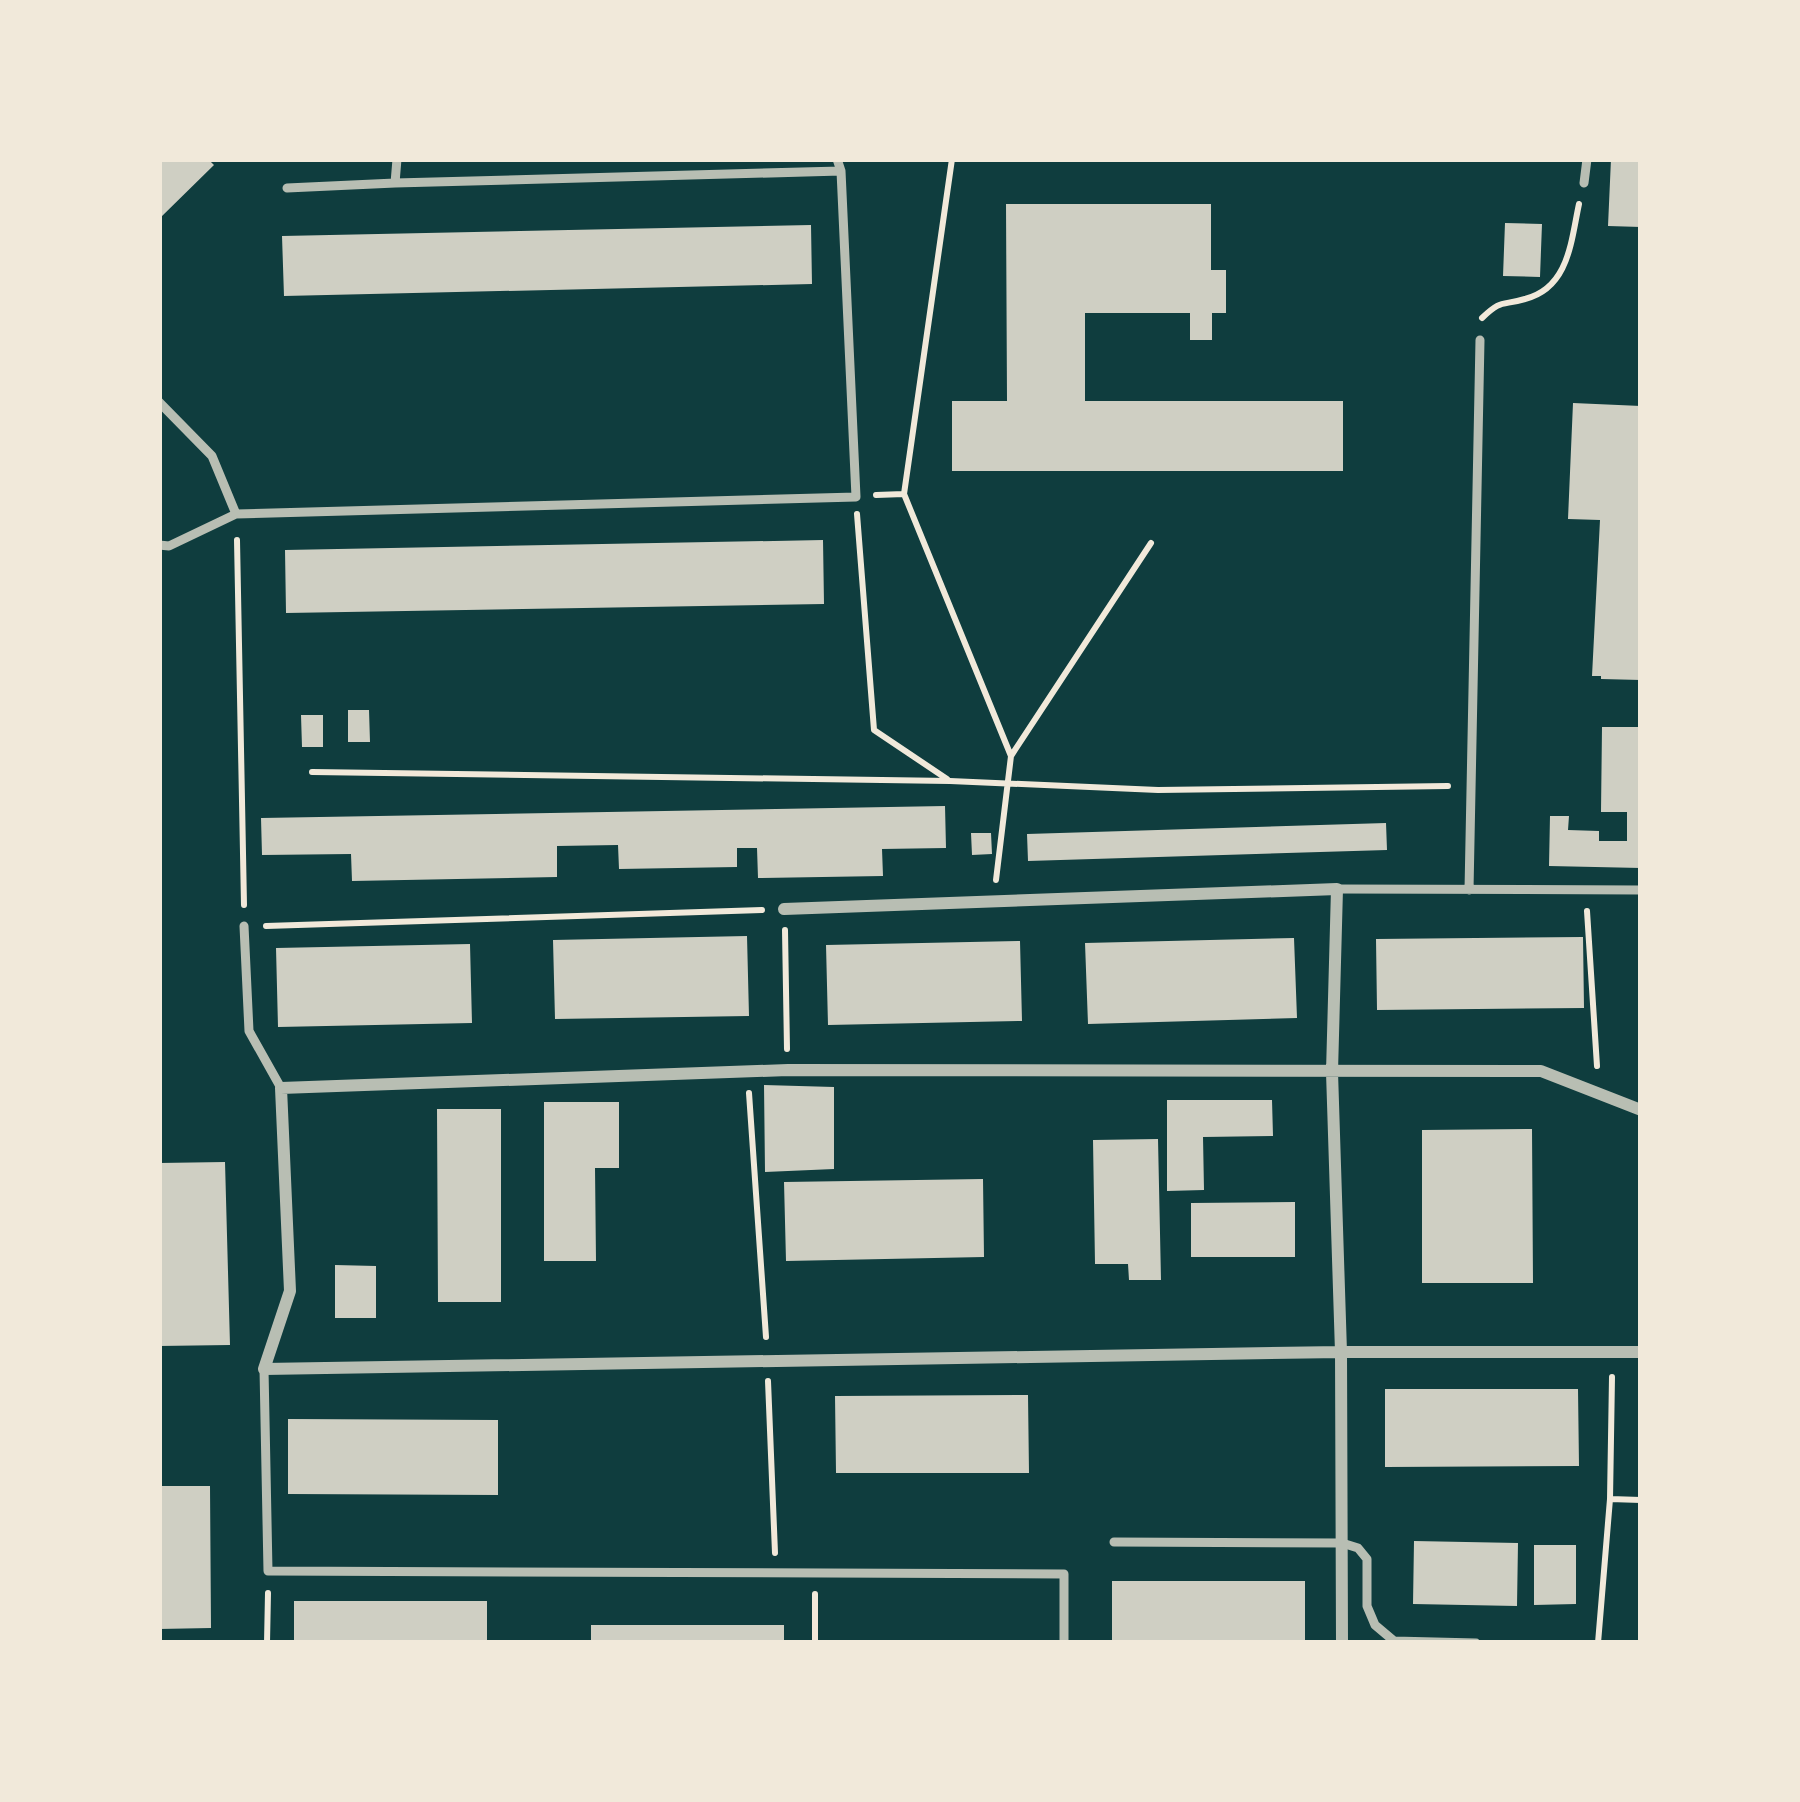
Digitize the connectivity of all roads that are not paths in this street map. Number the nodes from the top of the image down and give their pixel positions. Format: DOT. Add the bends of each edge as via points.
graph roads {
  1 [pos="397,159"];
  2 [pos="837,159"];
  3 [pos="1587,159"];
  4 [pos="841,171"];
  5 [pos="395,183"];
  6 [pos="1584,183"];
  7 [pos="287,188"];
  8 [pos="1480,340"];
  9 [pos="159,403"];
  10 [pos="236,514"];
  11 [pos="159,545"];
  12 [pos="1337,889"];
  13 [pos="1469,890"];
  14 [pos="1641,890"];
  15 [pos="784,909"];
  16 [pos="244,926"];
  17 [pos="1332,1072"];
  18 [pos="281,1088"];
  19 [pos="1641,1110"];
  20 [pos="1341,1352"];
  21 [pos="1641,1352"];
  22 [pos="264,1369"];
  23 [pos="1114,1542"];
  24 [pos="1342,1543"];
  25 [pos="1064,1643"];
  26 [pos="1342,1643"];
  27 [pos="1476,1643"];
  1 -- 5 [label="lane"];
  2 -- 4 [label="lane"];
  3 -- 6 [label="lane"];
  4 -- 5 [label="lane"];
  4 -- 10 [label="lane" via="856,497"];
  5 -- 7 [label="lane"];
  8 -- 13 [label="lane"];
  9 -- 10 [label="lane" via="212,455"];
  10 -- 11 [label="lane"];
  12 -- 13 [label="lane"];
  12 -- 15 [label="street"];
  12 -- 17 [label="street"];
  13 -- 14 [label="lane"];
  16 -- 18 [label="lane" via="249,1031"];
  17 -- 18 [label="street" via="788,1070"];
  17 -- 19 [label="street" via="1541,1071"];
  17 -- 20 [label="street"];
  18 -- 22 [label="street" via="290,1291"];
  20 -- 21 [label="street"];
  20 -- 22 [label="street"];
  20 -- 24 [label="street"];
  22 -- 25 [label="lane" via="268,1571 1064,1574"];
  23 -- 24 [label="lane"];
  24 -- 26 [label="street"];
  24 -- 27 [label="lane" via="1366,1559 1367,1606 1394,1641"];
}
